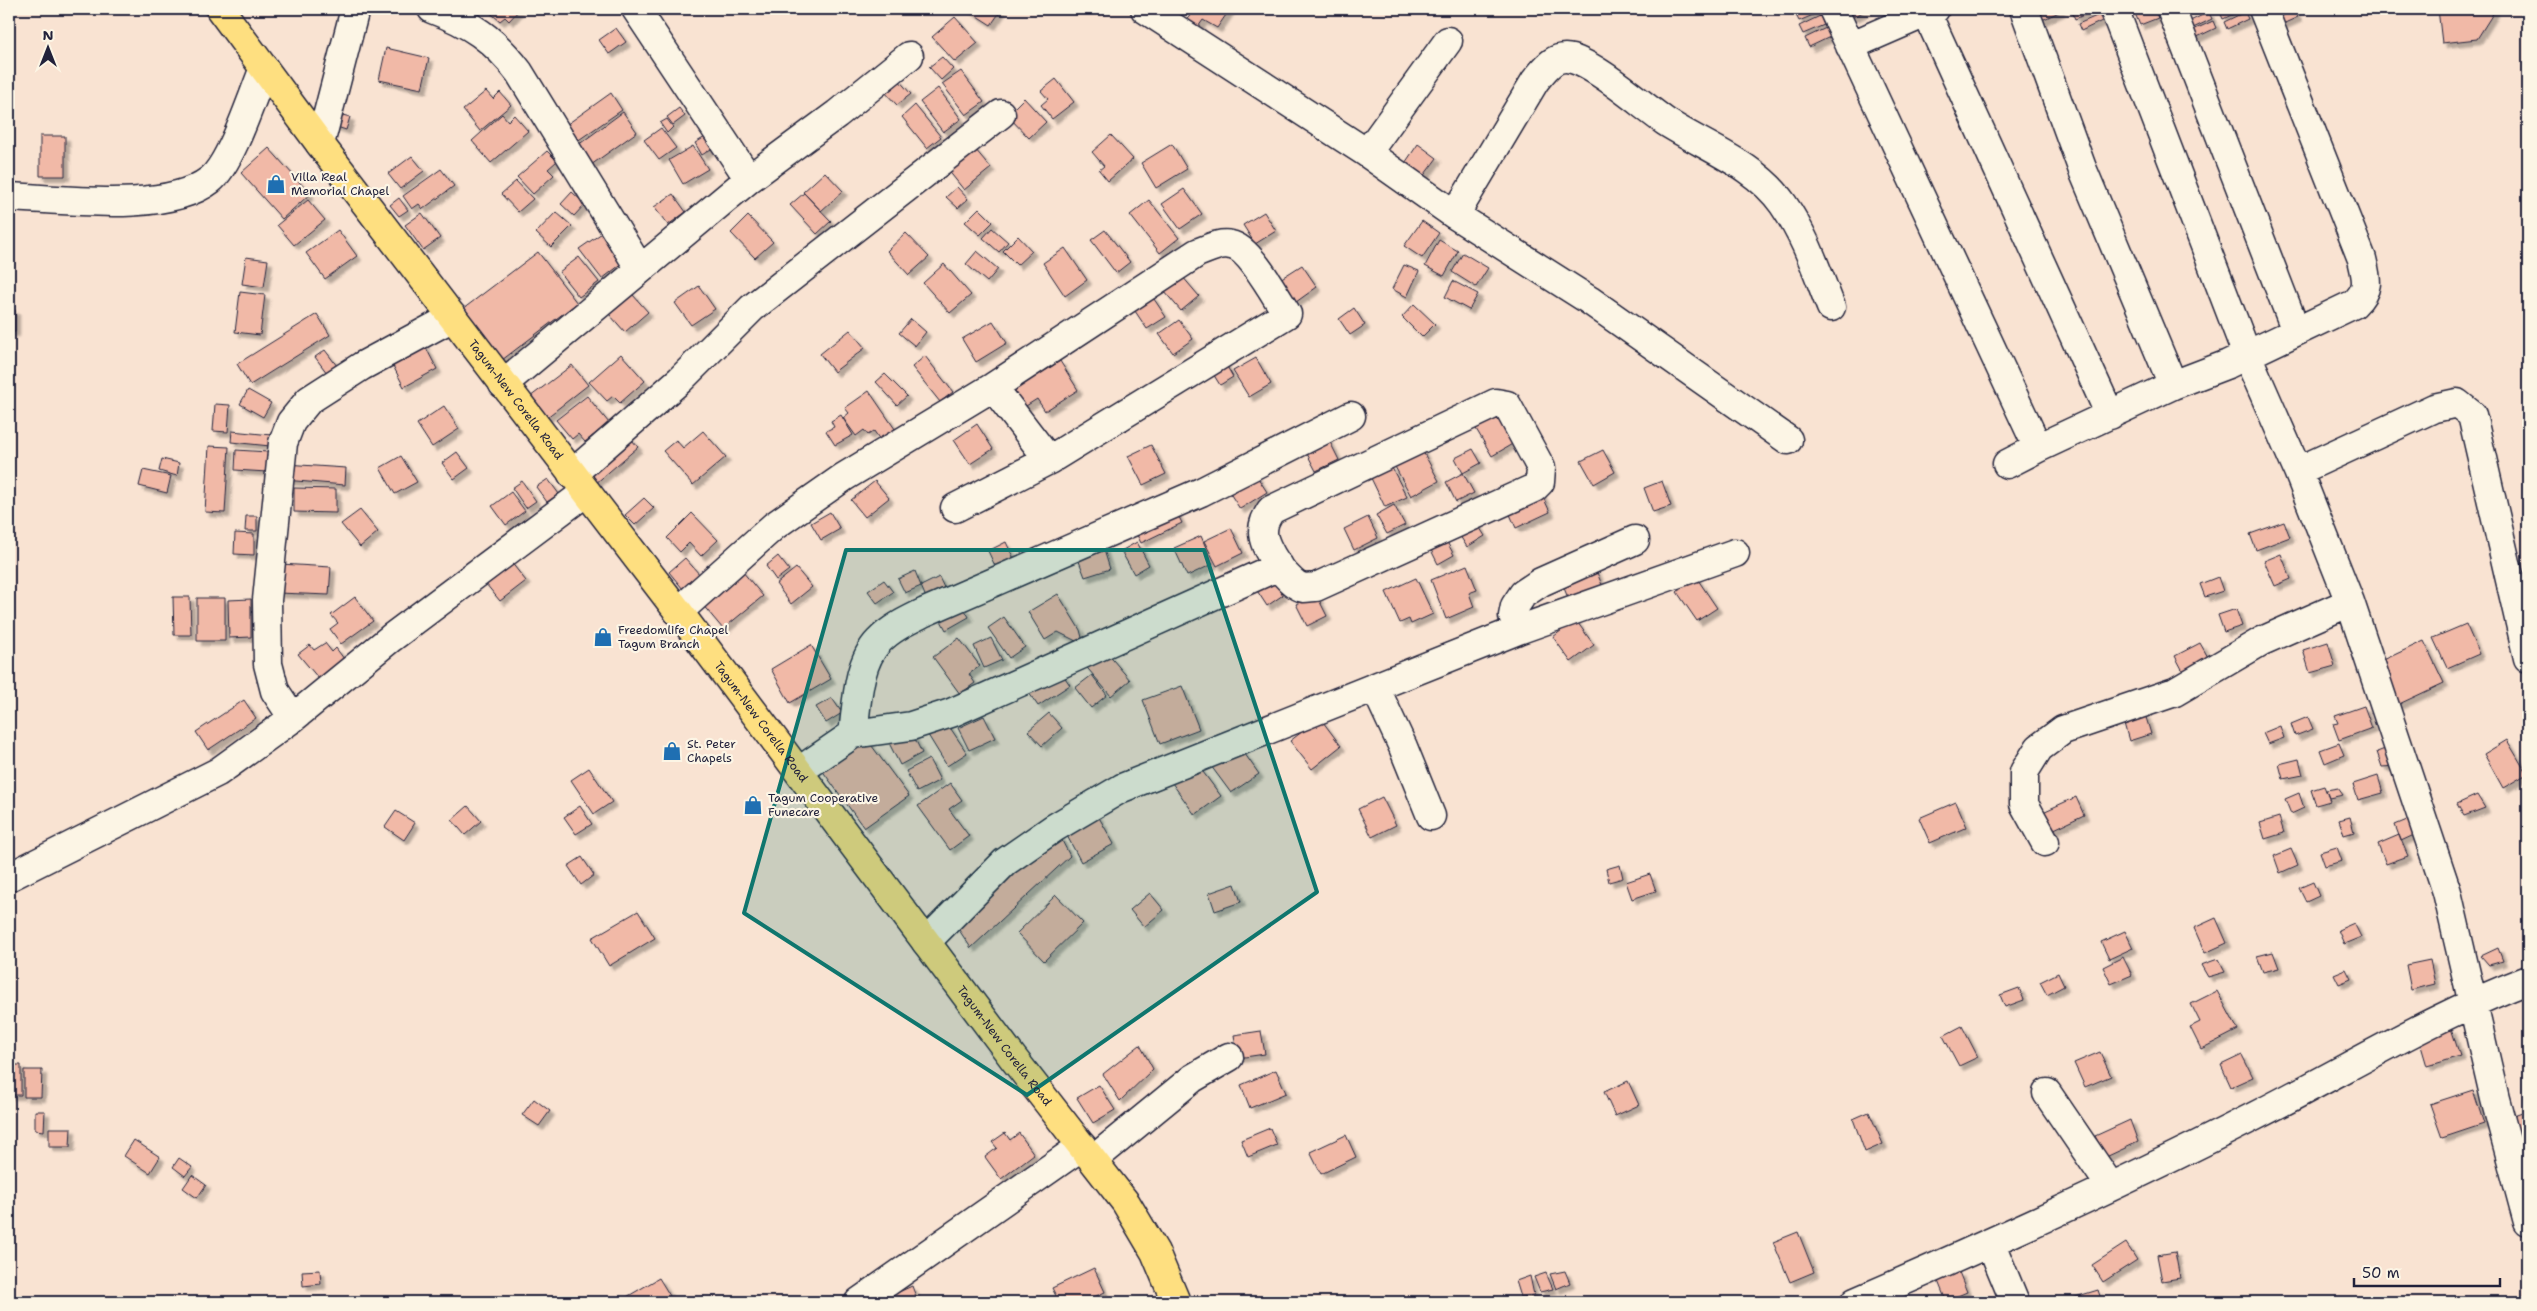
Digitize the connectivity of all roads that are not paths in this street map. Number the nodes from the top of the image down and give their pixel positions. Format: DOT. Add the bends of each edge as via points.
graph roads {
  1 [pos="220,9"];
  2 [pos="355,9"];
  3 [pos="432,9"];
  4 [pos="636,9"];
  5 [pos="1145,9"];
  6 [pos="1833,9"];
  7 [pos="2024,9"];
  8 [pos="2114,9"];
  9 [pos="2171,9"];
  10 [pos="2263,9"];
  11 [pos="1929,10"];
  12 [pos="1448,41"];
  13 [pos="1850,46"];
  14 [pos="909,56"];
  15 [pos="264,68"];
  16 [pos="1001,114"];
  17 [pos="320,144"];
  18 [pos="1367,153"];
  19 [pos="749,179"];
  20 [pos="9,197"];
  21 [pos="1455,214"];
  22 [pos="640,269"];
  23 [pos="1831,307"];
  24 [pos="453,317"];
  25 [pos="2296,331"];
  26 [pos="2247,355"];
  27 [pos="503,384"];
  28 [pos="2173,385"];
  29 [pos="993,387"];
  30 [pos="2110,415"];
  31 [pos="1351,416"];
  32 [pos="1788,440"];
  33 [pos="2038,448"];
  34 [pos="1049,460"];
  35 [pos="2007,464"];
  36 [pos="2298,471"];
  37 [pos="579,483"];
  38 [pos="955,508"];
  39 [pos="1635,540"];
  40 [pos="1735,553"];
  41 [pos="1279,566"];
  42 [pos="2350,602"];
  43 [pos="678,612"];
  44 [pos="1518,630"];
  45 [pos="2528,658"];
  46 [pos="1374,686"];
  47 [pos="294,718"];
  48 [pos="853,734"];
  49 [pos="799,771"];
  50 [pos="1431,816"];
  51 [pos="2045,842"];
  52 [pos="9,877"];
  53 [pos="926,942"];
  54 [pos="2528,980"];
  55 [pos="2473,1002"];
  56 [pos="1229,1057"];
  57 [pos="2047,1093"];
  58 [pos="1088,1152"];
  59 [pos="2112,1187"];
  60 [pos="2528,1222"];
  61 [pos="1991,1244"];
  62 [pos="859,1302"];
  63 [pos="1176,1302"];
  64 [pos="1855,1302"];
  65 [pos="2015,1302"];
  1 -- 15 [label="main road, Tagum-New Corella Road"];
  2 -- 17 [label="street"];
  3 -- 22 [label="street" via="480,31 502,49"];
  4 -- 19 [label="street"];
  5 -- 18 [label="street"];
  6 -- 13 [label="street"];
  7 -- 28 [label="street" via="2082,168"];
  8 -- 26 [label="street"];
  9 -- 25 [label="street"];
  10 -- 25 [label="street" via="2362,259 2367,280 2364,295 2354,304"];
  11 -- 13 [label="street"];
  11 -- 30 [label="street"];
  12 -- 18 [label="street"];
  13 -- 33 [label="street"];
  14 -- 19 [label="street"];
  15 -- 17 [label="main road, Tagum-New Corella Road"];
  15 -- 20 [label="street" via="231,151 211,180 181,195 150,200"];
  16 -- 37 [label="street" via="752,308"];
  17 -- 24 [label="main road, Tagum-New Corella Road"];
  18 -- 21 [label="street"];
  19 -- 22 [label="street"];
  21 -- 23 [label="street" via="1535,80 1549,64 1560,58 1571,59 1762,182 1783,203 1803,238"];
  21 -- 32 [label="street" via="1590,300"];
  22 -- 27 [label="street"];
  24 -- 27 [label="main road, Tagum-New Corella Road"];
  24 -- 47 [label="street" via="362,366 309,400 291,422 283,443 267,600 268,664 275,691"];
  25 -- 26 [label="street"];
  26 -- 28 [label="street"];
  26 -- 36 [label="street"];
  27 -- 37 [label="main road, Tagum-New Corella Road"];
  28 -- 30 [label="street"];
  29 -- 34 [label="street"];
  29 -- 34 [label="street" via="1197,253 1232,244 1245,251 1287,314"];
  29 -- 43 [label="street" via="844,477 774,526"];
  30 -- 33 [label="street"];
  31 -- 48 [label="street" via="1200,492 895,628 878,641 868,657 860,684"];
  33 -- 35 [label="street"];
  34 -- 38 [label="street"];
  36 -- 42 [label="street"];
  36 -- 45 [label="street" via="2434,408 2457,403 2472,415"];
  37 -- 43 [label="main road, Tagum-New Corella Road"];
  37 -- 47 [label="street"];
  39 -- 44 [label="street" via="1542,582 1523,594 1513,616"];
  40 -- 44 [label="street"];
  41 -- 41 [label="street" via="1295,584 1304,588 1332,582 1534,488 1540,482 1541,468 1507,405 1496,403 1271,510 1264,521 1264,543"];
  41 -- 48 [label="street" via="951,713 911,726"];
  42 -- 51 [label="street" via="2262,641 2175,692 2064,730 2039,748 2024,772 2024,804"];
  42 -- 55 [label="street" via="2447,892"];
  43 -- 49 [label="main road, Tagum-New Corella Road"];
  44 -- 46 [label="street"];
  46 -- 50 [label="street"];
  46 -- 53 [label="street" via="1122,788 1054,828 1005,862"];
  47 -- 52 [label="street" via="218,772"];
  48 -- 49 [label="street"];
  49 -- 53 [label="main road, Tagum-New Corella Road"];
  53 -- 58 [label="main road, Tagum-New Corella Road"];
  54 -- 55 [label="street"];
  55 -- 59 [label="street"];
  55 -- 60 [label="street"];
  56 -- 58 [label="street"];
  57 -- 59 [label="street"];
  58 -- 62 [label="street"];
  58 -- 63 [label="main road, Tagum-New Corella Road" via="1142,1227"];
  59 -- 61 [label="street"];
  61 -- 64 [label="street"];
  61 -- 65 [label="street"];
}
